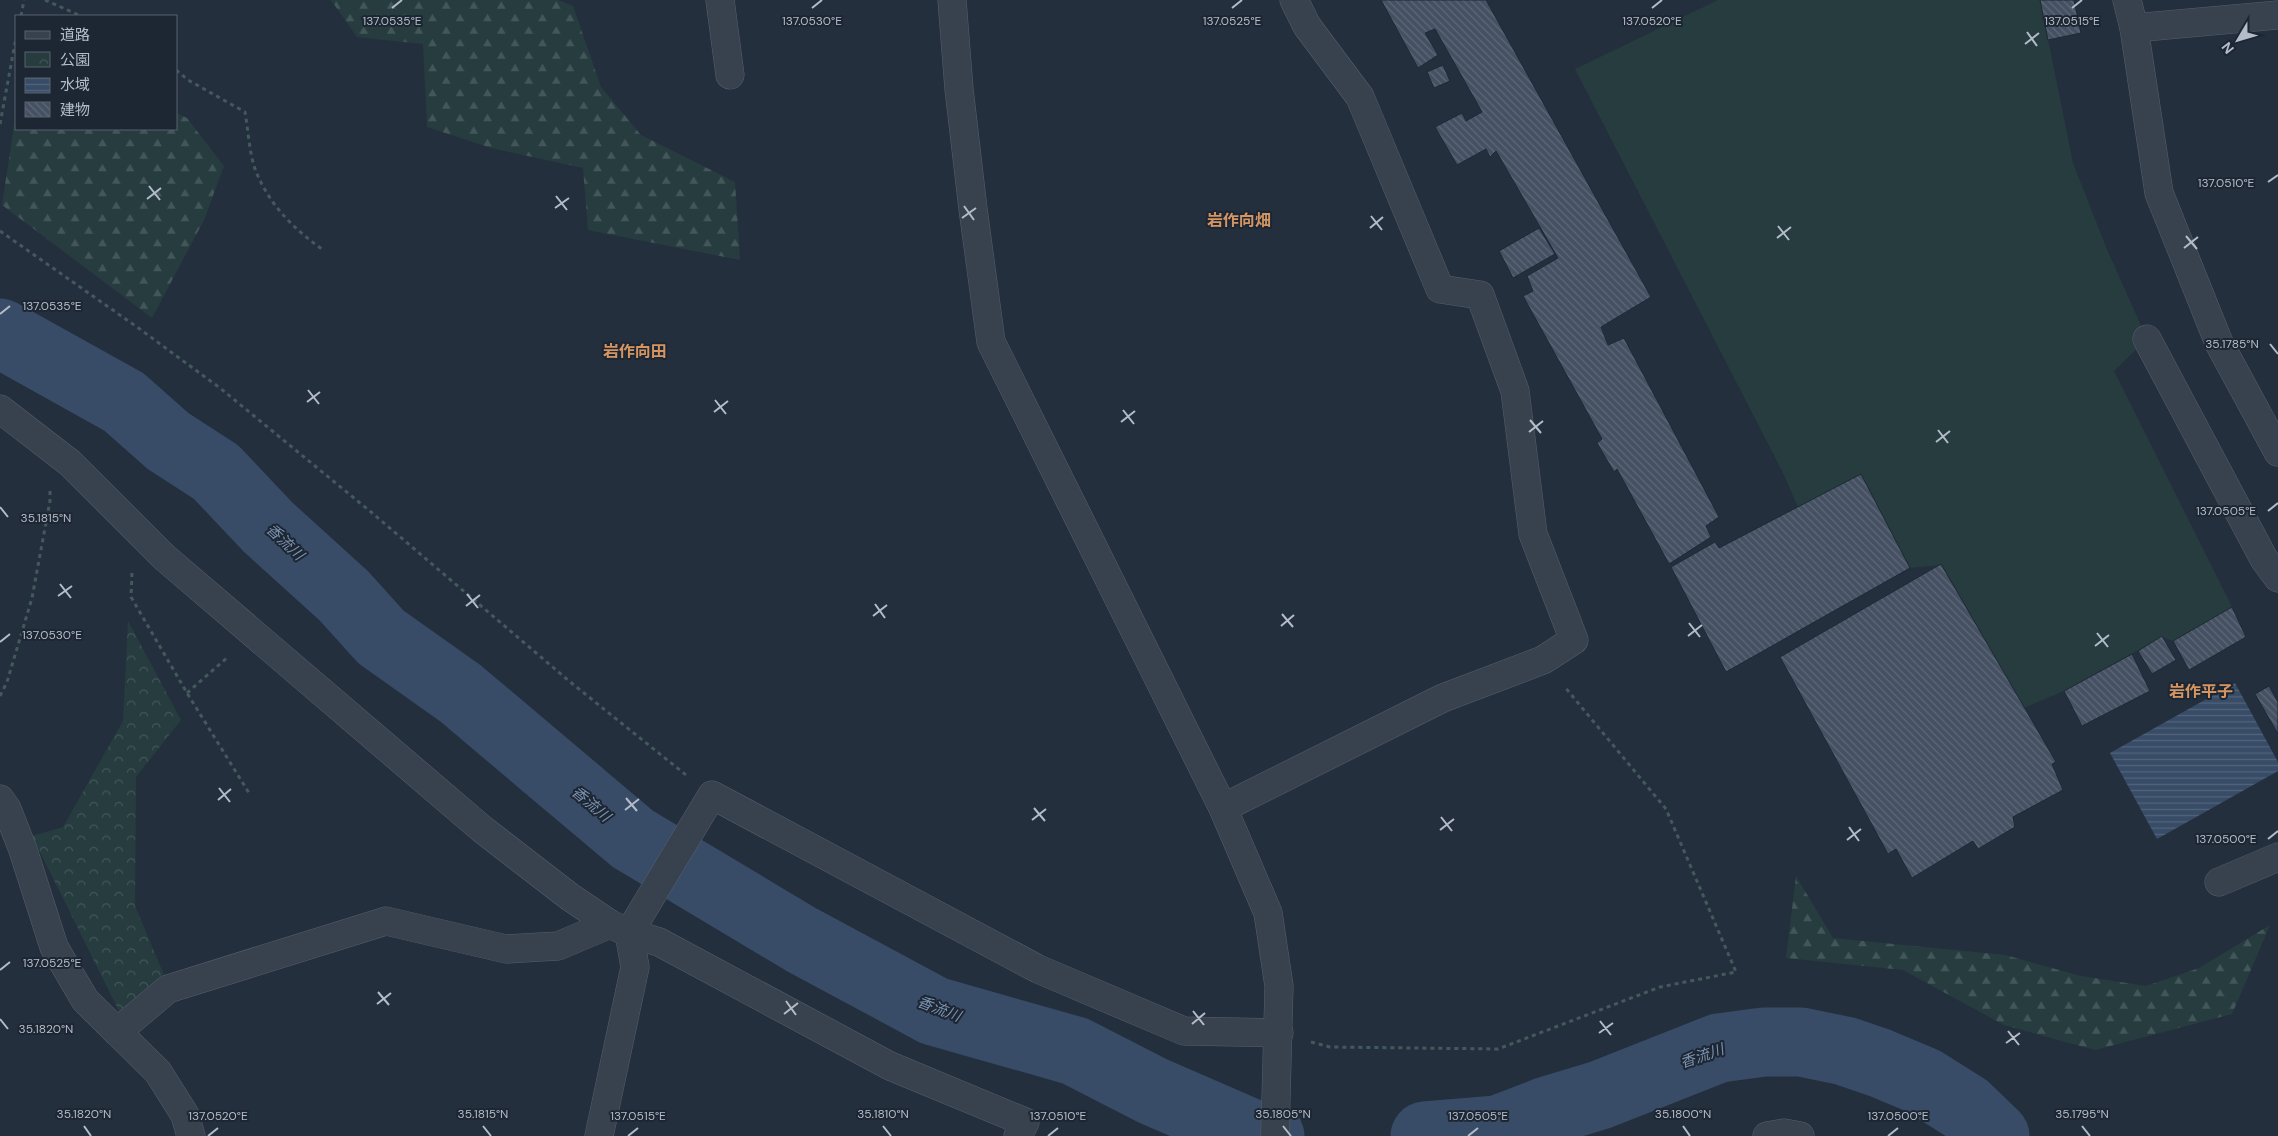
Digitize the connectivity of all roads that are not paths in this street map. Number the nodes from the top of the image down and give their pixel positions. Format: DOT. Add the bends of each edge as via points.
graph roads {
  1 [pos="720,0"];
  2 [pos="952,0"];
  3 [pos="1294,0"];
  4 [pos="2127,0"];
  5 [pos="2278,14"];
  6 [pos="2134,28"];
  7 [pos="730,75"];
  8 [pos="2147,339"];
  9 [pos="0,409"];
  10 [pos="2278,452"];
  11 [pos="2278,578"];
  12 [pos="0,799"];
  13 [pos="1223,808"];
  14 [pos="2278,857"];
  15 [pos="2219,882"];
  16 [pos="620,928"];
  17 [pos="117,1032"];
  18 [pos="1279,1032"];
  19 [pos="191,1136"];
  20 [pos="599,1136"];
  21 [pos="1018,1136"];
  22 [pos="1275,1136"];
  23 [pos="1767,1136"];
  24 [pos="1800,1136"];
  1 -- 7 [label="street"];
  2 -- 13 [label="street" via="959,89 991,342"];
  3 -- 13 [label="street" via="1308,26 1360,97 1440,289 1480,294 1515,391 1533,534 1574,640 1543,660 1443,698"];
  4 -- 6 [label="street"];
  5 -- 6 [label="street"];
  6 -- 10 [label="street" via="2159,193 2219,343"];
  8 -- 11 [label="street" via="2264,559"];
  9 -- 16 [label="street" via="70,464 164,557 482,829 570,897"];
  12 -- 17 [label="street" via="23,850 54,947 85,1000"];
  13 -- 18 [label="street" via="1268,913 1280,986"];
  14 -- 15 [label="street"];
  16 -- 17 [label="street" via="558,946 506,949 386,921 168,989"];
  16 -- 18 [label="street" via="712,795 1038,969 1184,1031"];
  16 -- 20 [label="street" via="635,967"];
  16 -- 21 [label="street" via="659,942 890,1066 1024,1122"];
  17 -- 19 [label="street" via="158,1072 185,1115"];
  18 -- 22 [label="street"];
  23 -- 24 [label="street" via="1784,1133"];
}
